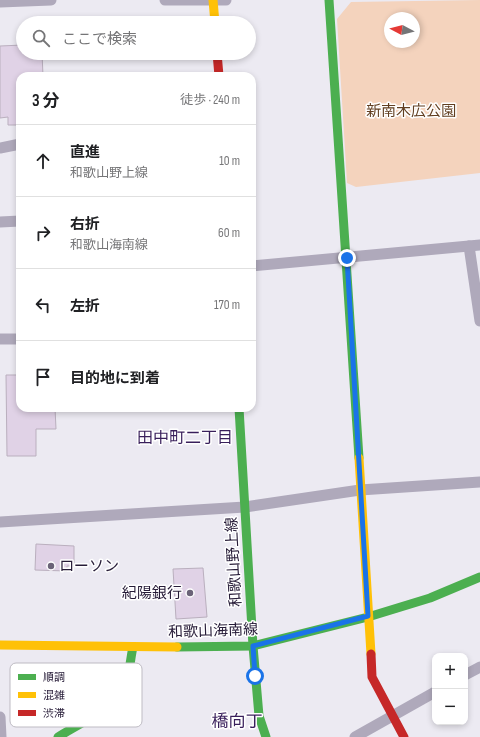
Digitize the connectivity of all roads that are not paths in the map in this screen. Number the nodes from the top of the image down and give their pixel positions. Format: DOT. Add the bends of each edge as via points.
graph roads {
  1 [pos="51,0"];
  2 [pos="165,0"];
  3 [pos="213,0"];
  4 [pos="226,0"];
  5 [pos="329,0"];
  6 [pos="0,2"];
  7 [pos="214,16"];
  8 [pos="218,60"];
  9 [pos="219,72"];
  10 [pos="16,145"];
  11 [pos="0,148"];
  12 [pos="16,221"];
  13 [pos="0,222"];
  14 [pos="474,245"];
  15 [pos="347,258"];
  16 [pos="256,266"];
  17 [pos="480,321"];
  18 [pos="16,338"];
  19 [pos="0,339"];
  20 [pos="239,412"];
  21 [pos="480,482"];
  22 [pos="360,490"];
  23 [pos="245,507"];
  24 [pos="0,522"];
  25 [pos="480,577"];
  26 [pos="368,616"];
  27 [pos="0,645"];
  28 [pos="253,646"];
  29 [pos="133,647"];
  30 [pos="129,663"];
  31 [pos="480,667"];
  32 [pos="468,674"];
  33 [pos="432,694"];
  34 [pos="393,716"];
  35 [pos="0,717"];
  36 [pos="73,727"];
  37 [pos="1,737"];
  38 [pos="58,737"];
  39 [pos="266,737"];
  40 [pos="355,737"];
  41 [pos="404,737"];
  1 -- 6 [label="street"];
  2 -- 3 [label="street"];
  3 -- 4 [label="street"];
  3 -- 7 [label="street"];
  5 -- 15 [label="street"];
  8 -- 9 [label="street"];
  10 -- 11 [label="street"];
  12 -- 13 [label="street"];
  14 -- 15 [label="street"];
  14 -- 17 [label="street"];
  15 -- 16 [label="street"];
  15 -- 22 [label="street"];
  18 -- 19 [label="street"];
  20 -- 23 [label="street, 和歌山野上線"];
  21 -- 22 [label="street"];
  22 -- 23 [label="street"];
  22 -- 26 [label="street"];
  23 -- 24 [label="street"];
  23 -- 28 [label="street, 和歌山野上線"];
  25 -- 26 [label="street, 和歌山海南線" via="430,598"];
  26 -- 28 [label="street, 和歌山海南線"];
  26 -- 34 [label="street" via="372,677"];
  27 -- 29 [label="street, 和歌山海南線"];
  28 -- 29 [label="street, 和歌山海南線"];
  28 -- 39 [label="street, 和歌山野上線" via="259,716"];
  29 -- 30 [label="street"];
  31 -- 32 [label="street"];
  33 -- 34 [label="street"];
  34 -- 40 [label="street"];
  34 -- 41 [label="street"];
  35 -- 37 [label="street"];
  36 -- 38 [label="street"];
}
